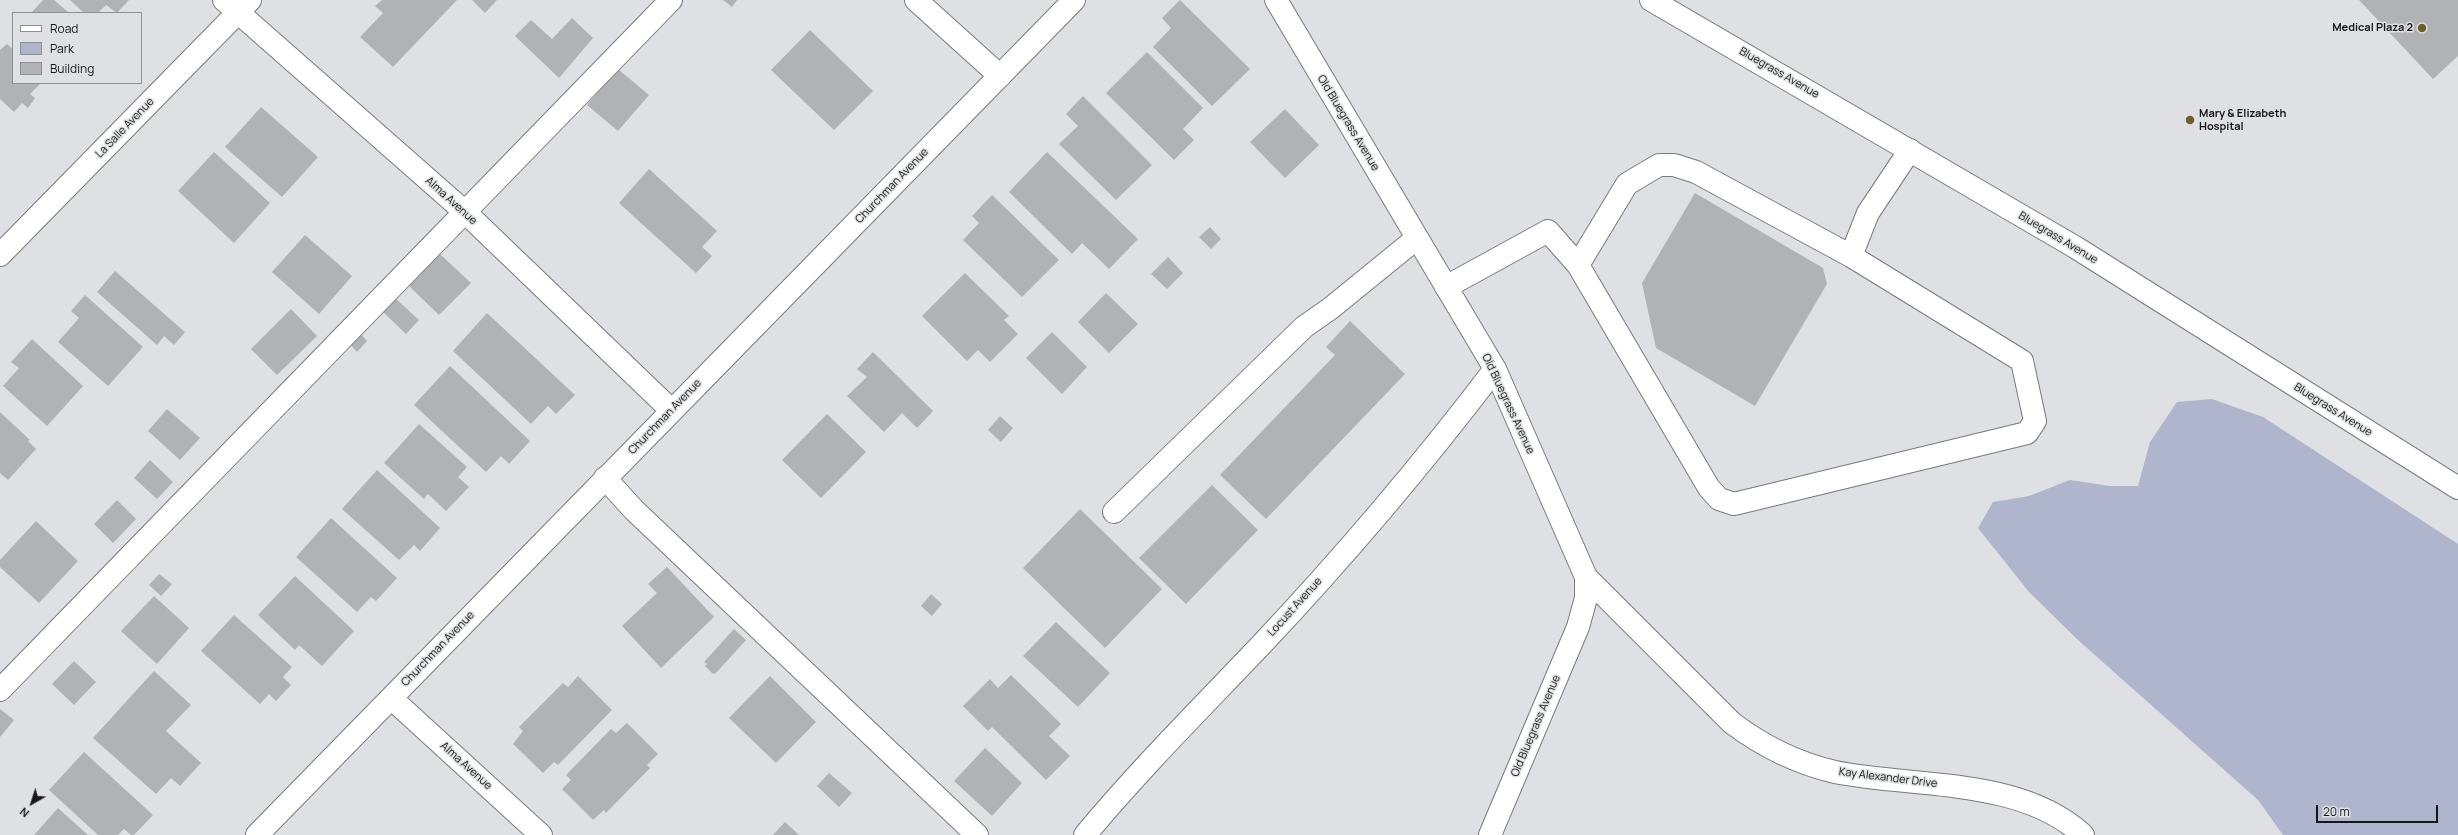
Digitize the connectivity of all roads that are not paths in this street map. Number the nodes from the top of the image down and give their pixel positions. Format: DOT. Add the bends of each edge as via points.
graph roads {
  1 [pos="671,0"];
  2 [pos="916,0"];
  3 [pos="1074,0"];
  4 [pos="1276,0"];
  5 [pos="1651,0"];
  6 [pos="237,4"];
  7 [pos="1000,76"];
  8 [pos="1910,150"];
  9 [pos="465,212"];
  10 [pos="1416,238"];
  11 [pos="0,255"];
  12 [pos="1851,256"];
  13 [pos="1578,265"];
  14 [pos="1446,287"];
  15 [pos="1495,369"];
  16 [pos="671,410"];
  17 [pos="605,478"];
  18 [pos="2458,488"];
  19 [pos="1114,512"];
  20 [pos="1586,577"];
  21 [pos="0,690"];
  22 [pos="391,698"];
  23 [pos="257,835"];
  24 [pos="541,835"];
  25 [pos="977,835"];
  26 [pos="1085,835"];
  27 [pos="1490,835"];
  28 [pos="2083,835"];
  1 -- 9 [label="street"];
  2 -- 7 [label="street"];
  3 -- 7 [label="street, Churchman Avenue"];
  4 -- 10 [label="street, Old Bluegrass Avenue"];
  5 -- 8 [label="street, Bluegrass Avenue"];
  6 -- 9 [label="street, Alma Avenue"];
  6 -- 11 [label="street, La Salle Avenue"];
  7 -- 16 [label="street, Churchman Avenue"];
  8 -- 12 [label="street" via="1868,213"];
  8 -- 18 [label="street, Bluegrass Avenue" via="2075,246"];
  9 -- 16 [label="street, Alma Avenue"];
  9 -- 21 [label="street"];
  10 -- 14 [label="street, Old Bluegrass Avenue"];
  10 -- 19 [label="street" via="1304,327"];
  12 -- 13 [label="street" via="1696,172 1674,165 1659,165 1627,184"];
  12 -- 13 [label="street" via="2022,361 2035,421 2027,433 1734,504 1719,499 1709,488"];
  13 -- 14 [label="street" via="1548,231"];
  14 -- 15 [label="street, Old Bluegrass Avenue"];
  15 -- 20 [label="street, Old Bluegrass Avenue"];
  15 -- 26 [label="street, Locust Avenue" via="1425,460 1262,644 1132,779"];
  16 -- 17 [label="street, Churchman Avenue"];
  17 -- 22 [label="street, Churchman Avenue"];
  17 -- 25 [label="street" via="634,510"];
  20 -- 27 [label="street, Old Bluegrass Avenue" via="1586,598 1578,627"];
  20 -- 28 [label="street, Kay Alexander Drive" via="1732,723 1759,743 1792,759 1834,772 1875,779 1977,789 2036,805"];
  22 -- 23 [label="street, Churchman Avenue"];
  22 -- 24 [label="street, Alma Avenue"];
}
